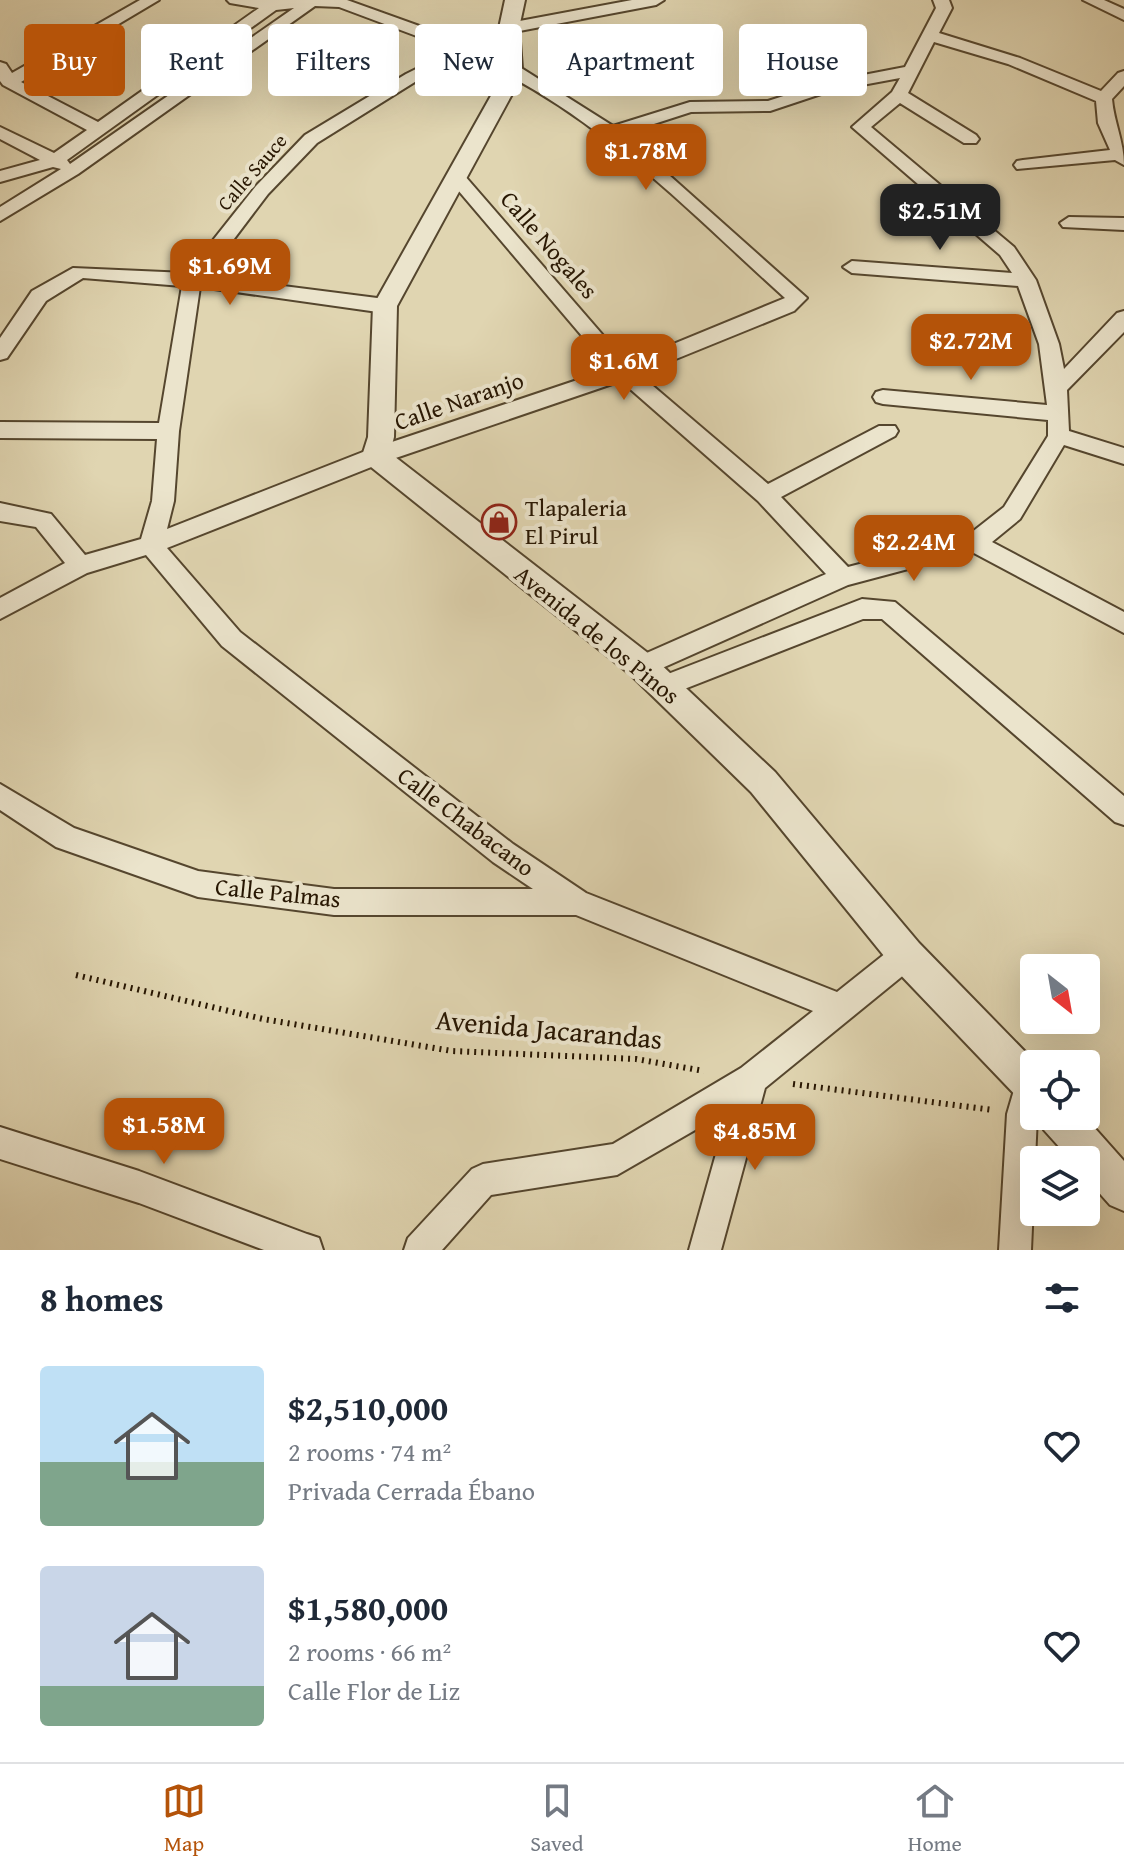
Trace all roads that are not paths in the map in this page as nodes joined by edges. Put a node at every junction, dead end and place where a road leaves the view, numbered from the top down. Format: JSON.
{"nodes":[{"id":1,"x":151,"y":0,"type":"edge"},
{"id":2,"x":235,"y":0,"type":"edge"},
{"id":3,"x":315,"y":0,"type":"edge"},
{"id":4,"x":515,"y":0,"type":"edge"},
{"id":5,"x":656,"y":0,"type":"edge"},
{"id":6,"x":941,"y":0,"type":"edge"},
{"id":7,"x":1091,"y":0,"type":"edge"},
{"id":8,"x":272,"y":6,"type":"junction"},
{"id":9,"x":1124,"y":15,"type":"edge"},
{"id":10,"x":510,"y":24,"type":"edge"},
{"id":11,"x":522,"y":26,"type":"edge"},
{"id":12,"x":415,"y":29,"type":"edge"},
{"id":13,"x":931,"y":36,"type":"junction"},
{"id":14,"x":911,"y":71,"type":"junction"},
{"id":15,"x":5,"y":75,"type":"edge"},
{"id":16,"x":522,"y":75,"type":"edge"},
{"id":17,"x":415,"y":76,"type":"edge"},
{"id":18,"x":1124,"y":76,"type":"edge"},
{"id":19,"x":899,"y":95,"type":"junction"},
{"id":20,"x":501,"y":96,"type":"edge"},
{"id":21,"x":1104,"y":98,"type":"junction"},
{"id":22,"x":97,"y":128,"type":"junction"},
{"id":23,"x":0,"y":132,"type":"edge"},
{"id":24,"x":611,"y":132,"type":"junction"},
{"id":25,"x":970,"y":139,"type":"dead end"},
{"id":26,"x":1121,"y":157,"type":"edge"},
{"id":27,"x":54,"y":161,"type":"junction"},
{"id":28,"x":1023,"y":165,"type":"dead end"},
{"id":29,"x":72,"y":170,"type":"junction"},
{"id":30,"x":0,"y":177,"type":"edge"},
{"id":31,"x":458,"y":179,"type":"junction"},
{"id":32,"x":0,"y":215,"type":"edge"},
{"id":33,"x":1069,"y":223,"type":"dead end"},
{"id":34,"x":1124,"y":224,"type":"edge"},
{"id":35,"x":852,"y":267,"type":"dead end"},
{"id":36,"x":192,"y":280,"type":"junction"},
{"id":37,"x":1026,"y":280,"type":"junction"},
{"id":38,"x":385,"y":306,"type":"junction"},
{"id":39,"x":1124,"y":318,"type":"edge"},
{"id":40,"x":0,"y":353,"type":"edge"},
{"id":41,"x":624,"y":372,"type":"junction"},
{"id":42,"x":1057,"y":388,"type":"junction"},
{"id":43,"x":883,"y":397,"type":"dead end"},
{"id":44,"x":1055,"y":413,"type":"junction"},
{"id":45,"x":0,"y":430,"type":"edge"},
{"id":46,"x":168,"y":431,"type":"junction"},
{"id":47,"x":887,"y":431,"type":"dead end"},
{"id":48,"x":1059,"y":436,"type":"junction"},
{"id":49,"x":376,"y":456,"type":"junction"},
{"id":50,"x":1124,"y":456,"type":"edge"},
{"id":51,"x":766,"y":495,"type":"junction"},
{"id":52,"x":0,"y":512,"type":"edge"},
{"id":53,"x":974,"y":543,"type":"junction"},
{"id":54,"x":151,"y":545,"type":"junction"},
{"id":55,"x":80,"y":566,"type":"junction"},
{"id":56,"x":843,"y":577,"type":"junction"},
{"id":57,"x":0,"y":609,"type":"edge"},
{"id":58,"x":1124,"y":623,"type":"edge"},
{"id":59,"x":653,"y":676,"type":"junction"},
{"id":60,"x":0,"y":796,"type":"edge"},
{"id":61,"x":1124,"y":813,"type":"edge"},
{"id":62,"x":576,"y":902,"type":"junction"},
{"id":63,"x":906,"y":955,"type":"junction"},
{"id":64,"x":841,"y":1008,"type":"junction"},
{"id":65,"x":752,"y":1079,"type":"junction"},
{"id":66,"x":1020,"y":1082,"type":"edge"},
{"id":67,"x":1032,"y":1130,"type":"edge"},
{"id":68,"x":1065,"y":1130,"type":"edge"},
{"id":69,"x":0,"y":1143,"type":"edge"},
{"id":70,"x":1124,"y":1191,"type":"edge"},
{"id":71,"x":307,"y":1250,"type":"edge"},
{"id":72,"x":420,"y":1250,"type":"edge"},
{"id":73,"x":705,"y":1250,"type":"edge"},
{"id":74,"x":1015,"y":1250,"type":"edge"}],
"edges":[{"from":1,"to":15,"type":"street"},
{"from":2,"to":8,"type":"street"},
{"from":3,"to":8,"type":"street","name":"Calle Naranjo"},
{"from":3,"to":12,"type":"street","name":"Calle Naranjo"},
{"from":3,"to":29,"type":"street"},
{"from":4,"to":10,"type":"street"},
{"from":5,"to":11,"type":"street"},
{"from":6,"to":13,"type":"street"},
{"from":7,"to":9,"type":"street"},
{"from":8,"to":22,"type":"street"},
{"from":13,"to":14,"type":"street"},
{"from":13,"to":21,"type":"street"},
{"from":14,"to":19,"type":"street"},
{"from":14,"to":24,"type":"street"},
{"from":15,"to":22,"type":"street"},
{"from":16,"to":24,"type":"street","name":"Calle Naranjo"},
{"from":17,"to":36,"type":"street","name":"Calle Sauce"},
{"from":18,"to":21,"type":"street"},
{"from":19,"to":25,"type":"street"},
{"from":19,"to":37,"type":"street"},
{"from":20,"to":31,"type":"street"},
{"from":21,"to":26,"type":"street"},
{"from":22,"to":27,"type":"street"},
{"from":23,"to":27,"type":"street"},
{"from":24,"to":41,"type":"street","name":"Calle Naranjo"},
{"from":26,"to":28,"type":"street"},
{"from":27,"to":29,"type":"street"},
{"from":27,"to":30,"type":"street"},
{"from":29,"to":32,"type":"street"},
{"from":31,"to":38,"type":"street"},
{"from":31,"to":41,"type":"street","name":"Calle Nogales"},
{"from":33,"to":34,"type":"street"},
{"from":35,"to":37,"type":"street"},
{"from":36,"to":38,"type":"street"},
{"from":36,"to":40,"type":"street"},
{"from":36,"to":46,"type":"street","name":"Calle Sauce"},
{"from":37,"to":42,"type":"street"},
{"from":38,"to":49,"type":"street"},
{"from":39,"to":42,"type":"street"},
{"from":41,"to":49,"type":"street","name":"Calle Naranjo"},
{"from":41,"to":51,"type":"street","name":"Calle Nogales"},
{"from":42,"to":44,"type":"street"},
{"from":43,"to":44,"type":"street"},
{"from":44,"to":48,"type":"street"},
{"from":45,"to":46,"type":"street"},
{"from":46,"to":54,"type":"street","name":"Calle Sauce"},
{"from":47,"to":51,"type":"street"},
{"from":48,"to":50,"type":"street"},
{"from":48,"to":53,"type":"street"},
{"from":49,"to":54,"type":"street","name":"Calle Naranjo"},
{"from":49,"to":59,"type":"street","name":"Avenida de los Pinos"},
{"from":51,"to":56,"type":"street","name":"Calle Nogales"},
{"from":52,"to":55,"type":"street"},
{"from":53,"to":56,"type":"street"},
{"from":53,"to":58,"type":"street"},
{"from":54,"to":55,"type":"street","name":"Calle Naranjo"},
{"from":54,"to":62,"type":"street","name":"Calle Chabacano"},
{"from":55,"to":57,"type":"street","name":"Calle Naranjo"},
{"from":56,"to":59,"type":"street"},
{"from":59,"to":61,"type":"street"},
{"from":59,"to":63,"type":"street","name":"Avenida de los Pinos"},
{"from":60,"to":62,"type":"street","name":"Calle Palmas"},
{"from":62,"to":64,"type":"street","name":"Calle Chabacano"},
{"from":63,"to":64,"type":"street"},
{"from":63,"to":66,"type":"street","name":"Avenida de los Pinos"},
{"from":64,"to":65,"type":"street"},
{"from":65,"to":72,"type":"street"},
{"from":65,"to":73,"type":"street"},
{"from":67,"to":74,"type":"street"},
{"from":68,"to":70,"type":"street","name":"Avenida de los Pinos"},
{"from":69,"to":71,"type":"street"}]}
